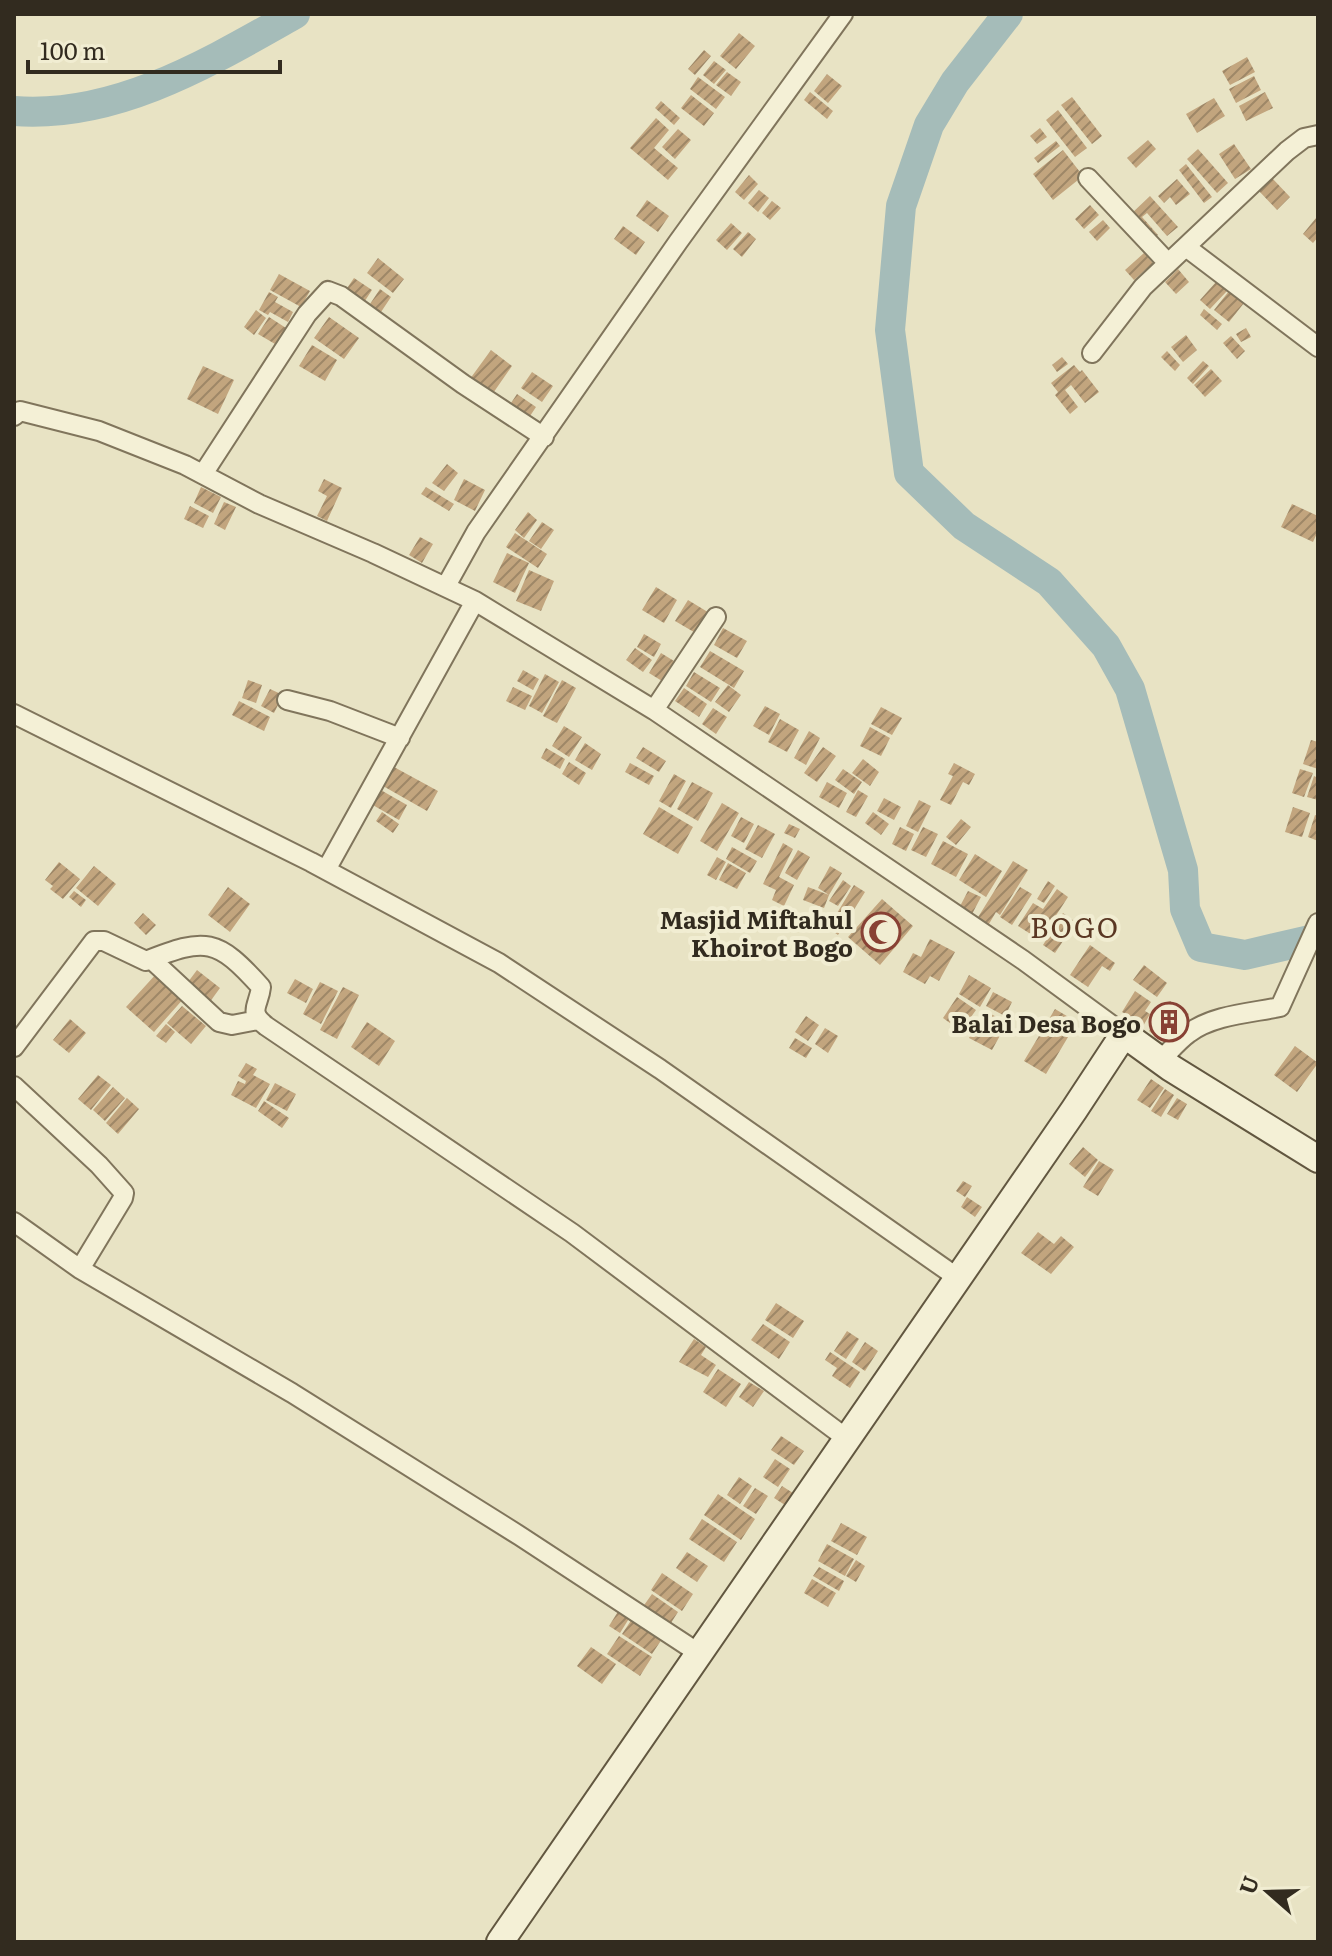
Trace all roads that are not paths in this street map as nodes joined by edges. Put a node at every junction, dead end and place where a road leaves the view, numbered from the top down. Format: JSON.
{"nodes":[{"id":1,"x":843,"y":14,"type":"edge"},
{"id":2,"x":1318,"y":135,"type":"edge"},
{"id":3,"x":1088,"y":178,"type":"dead end"},
{"id":4,"x":1186,"y":247,"type":"junction"},
{"id":5,"x":1168,"y":263,"type":"junction"},
{"id":6,"x":1318,"y":347,"type":"edge"},
{"id":7,"x":1092,"y":353,"type":"dead end"},
{"id":8,"x":14,"y":416,"type":"edge"},
{"id":9,"x":544,"y":437,"type":"junction"},
{"id":10,"x":203,"y":474,"type":"junction"},
{"id":11,"x":446,"y":586,"type":"junction"},
{"id":12,"x":475,"y":601,"type":"junction"},
{"id":13,"x":716,"y":617,"type":"dead end"},
{"id":14,"x":287,"y":700,"type":"dead end"},
{"id":15,"x":654,"y":710,"type":"junction"},
{"id":16,"x":14,"y":714,"type":"edge"},
{"id":17,"x":400,"y":738,"type":"junction"},
{"id":18,"x":326,"y":870,"type":"junction"},
{"id":19,"x":1318,"y":923,"type":"edge"},
{"id":20,"x":151,"y":959,"type":"junction"},
{"id":21,"x":258,"y":1020,"type":"junction"},
{"id":22,"x":1124,"y":1034,"type":"junction"},
{"id":23,"x":14,"y":1047,"type":"edge"},
{"id":24,"x":1161,"y":1060,"type":"junction"},
{"id":25,"x":14,"y":1086,"type":"edge"},
{"id":26,"x":1318,"y":1159,"type":"edge"},
{"id":27,"x":14,"y":1222,"type":"edge"},
{"id":28,"x":80,"y":1269,"type":"junction"},
{"id":29,"x":958,"y":1278,"type":"junction"},
{"id":30,"x":846,"y":1438,"type":"junction"},
{"id":31,"x":697,"y":1652,"type":"junction"},
{"id":32,"x":500,"y":1942,"type":"edge"}],
"edges":[{"from":1,"to":9,"type":"street"},
{"from":2,"to":4,"type":"street"},
{"from":3,"to":5,"type":"street"},
{"from":4,"to":5,"type":"street"},
{"from":4,"to":6,"type":"street"},
{"from":5,"to":7,"type":"street"},
{"from":8,"to":10,"type":"street"},
{"from":9,"to":10,"type":"street"},
{"from":9,"to":11,"type":"street"},
{"from":10,"to":11,"type":"street"},
{"from":11,"to":12,"type":"street"},
{"from":12,"to":15,"type":"street"},
{"from":12,"to":17,"type":"street"},
{"from":13,"to":15,"type":"street"},
{"from":14,"to":17,"type":"street"},
{"from":15,"to":22,"type":"street"},
{"from":16,"to":18,"type":"street"},
{"from":17,"to":18,"type":"street"},
{"from":18,"to":29,"type":"street"},
{"from":19,"to":24,"type":"street"},
{"from":20,"to":21,"type":"street"},
{"from":20,"to":21,"type":"street"},
{"from":20,"to":23,"type":"street"},
{"from":21,"to":30,"type":"street"},
{"from":22,"to":24,"type":"street"},
{"from":22,"to":29,"type":"street"},
{"from":24,"to":26,"type":"street"},
{"from":25,"to":28,"type":"street"},
{"from":27,"to":28,"type":"street"},
{"from":28,"to":31,"type":"street"},
{"from":29,"to":30,"type":"street"},
{"from":30,"to":31,"type":"street"},
{"from":31,"to":32,"type":"street"}]}
